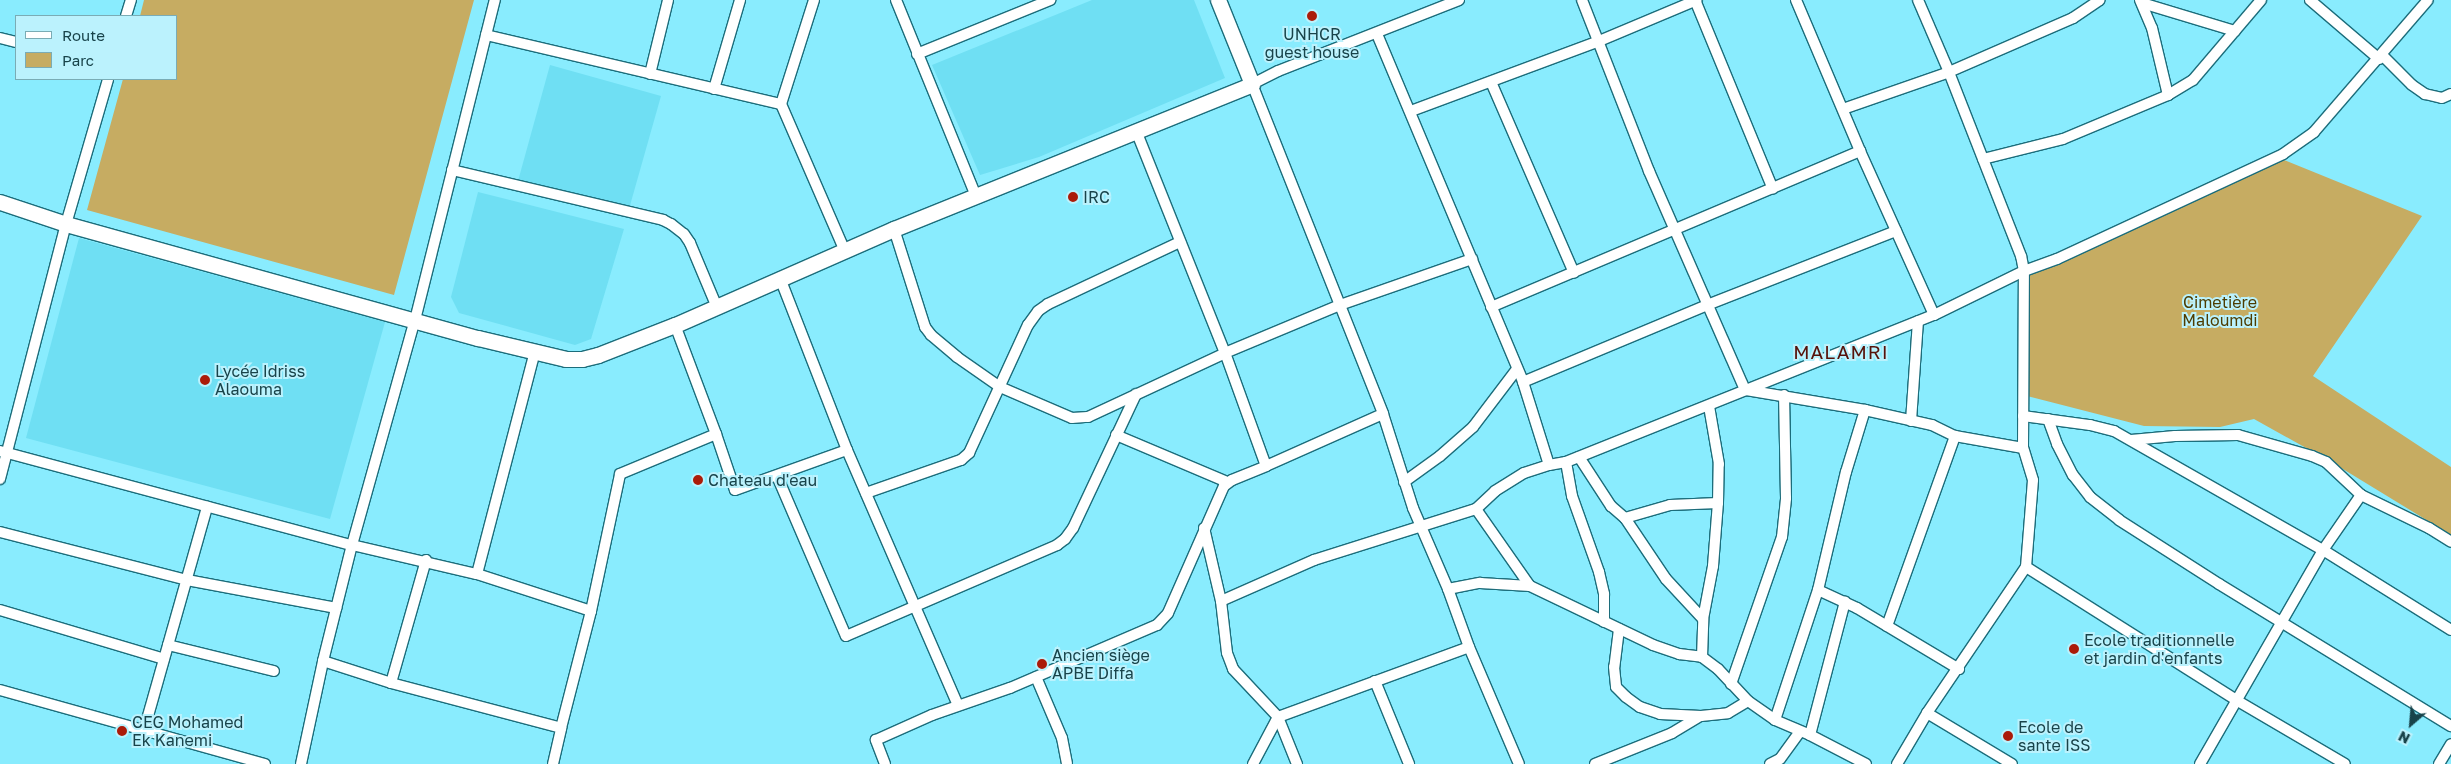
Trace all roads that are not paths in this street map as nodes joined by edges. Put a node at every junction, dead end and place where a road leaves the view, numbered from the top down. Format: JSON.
{"nodes":[{"id":1,"x":131,"y":0,"type":"edge"},
{"id":2,"x":495,"y":0,"type":"edge"},
{"id":3,"x":668,"y":0,"type":"edge"},
{"id":4,"x":740,"y":0,"type":"edge"},
{"id":5,"x":814,"y":0,"type":"edge"},
{"id":6,"x":896,"y":0,"type":"edge"},
{"id":7,"x":1050,"y":0,"type":"edge"},
{"id":8,"x":1218,"y":0,"type":"edge"},
{"id":9,"x":1459,"y":0,"type":"edge"},
{"id":10,"x":1582,"y":0,"type":"edge"},
{"id":11,"x":1696,"y":0,"type":"edge"},
{"id":12,"x":1796,"y":0,"type":"edge"},
{"id":13,"x":1918,"y":0,"type":"edge"},
{"id":14,"x":2100,"y":0,"type":"edge"},
{"id":15,"x":2262,"y":0,"type":"edge"},
{"id":16,"x":2310,"y":0,"type":"edge"},
{"id":17,"x":2428,"y":0,"type":"edge"},
{"id":18,"x":2141,"y":1,"type":"edge"},
{"id":19,"x":126,"y":15,"type":"edge"},
{"id":20,"x":2235,"y":30,"type":"junction"},
{"id":21,"x":1377,"y":34,"type":"junction"},
{"id":22,"x":486,"y":35,"type":"junction"},
{"id":23,"x":0,"y":38,"type":"edge"},
{"id":24,"x":15,"y":42,"type":"edge"},
{"id":25,"x":1598,"y":42,"type":"junction"},
{"id":26,"x":917,"y":54,"type":"junction"},
{"id":27,"x":2380,"y":57,"type":"junction"},
{"id":28,"x":1949,"y":72,"type":"junction"},
{"id":29,"x":650,"y":74,"type":"junction"},
{"id":30,"x":108,"y":80,"type":"edge"},
{"id":31,"x":1491,"y":82,"type":"junction"},
{"id":32,"x":1252,"y":84,"type":"junction"},
{"id":33,"x":714,"y":89,"type":"junction"},
{"id":34,"x":2451,"y":94,"type":"edge"},
{"id":35,"x":2168,"y":95,"type":"junction"},
{"id":36,"x":782,"y":104,"type":"junction"},
{"id":37,"x":1843,"y":109,"type":"junction"},
{"id":38,"x":1411,"y":111,"type":"junction"},
{"id":39,"x":1136,"y":130,"type":"junction"},
{"id":40,"x":1860,"y":151,"type":"junction"},
{"id":41,"x":1983,"y":160,"type":"junction"},
{"id":42,"x":452,"y":170,"type":"junction"},
{"id":43,"x":1773,"y":189,"type":"junction"},
{"id":44,"x":976,"y":196,"type":"junction"},
{"id":45,"x":0,"y":202,"type":"edge"},
{"id":46,"x":66,"y":224,"type":"junction"},
{"id":47,"x":894,"y":229,"type":"junction"},
{"id":48,"x":1896,"y":230,"type":"junction"},
{"id":49,"x":1675,"y":231,"type":"junction"},
{"id":50,"x":1180,"y":242,"type":"junction"},
{"id":51,"x":845,"y":251,"type":"junction"},
{"id":52,"x":1472,"y":259,"type":"junction"},
{"id":53,"x":2024,"y":271,"type":"junction"},
{"id":54,"x":1574,"y":272,"type":"junction"},
{"id":55,"x":780,"y":278,"type":"junction"},
{"id":56,"x":1707,"y":304,"type":"junction"},
{"id":57,"x":716,"y":305,"type":"junction"},
{"id":58,"x":1340,"y":306,"type":"junction"},
{"id":59,"x":1491,"y":307,"type":"junction"},
{"id":60,"x":1934,"y":315,"type":"junction"},
{"id":61,"x":415,"y":320,"type":"junction"},
{"id":62,"x":1918,"y":321,"type":"junction"},
{"id":63,"x":674,"y":325,"type":"junction"},
{"id":64,"x":535,"y":352,"type":"junction"},
{"id":65,"x":1225,"y":353,"type":"junction"},
{"id":66,"x":1517,"y":369,"type":"junction"},
{"id":67,"x":1523,"y":382,"type":"junction"},
{"id":68,"x":1000,"y":387,"type":"junction"},
{"id":69,"x":1745,"y":390,"type":"junction"},
{"id":70,"x":1136,"y":394,"type":"junction"},
{"id":71,"x":1784,"y":396,"type":"junction"},
{"id":72,"x":1709,"y":406,"type":"junction"},
{"id":73,"x":1865,"y":410,"type":"junction"},
{"id":74,"x":1384,"y":414,"type":"junction"},
{"id":75,"x":2023,"y":416,"type":"junction"},
{"id":76,"x":2048,"y":419,"type":"junction"},
{"id":77,"x":1911,"y":421,"type":"junction"},
{"id":78,"x":716,"y":434,"type":"junction"},
{"id":79,"x":1116,"y":435,"type":"junction"},
{"id":80,"x":1955,"y":436,"type":"junction"},
{"id":81,"x":2130,"y":440,"type":"junction"},
{"id":82,"x":2023,"y":448,"type":"junction"},
{"id":83,"x":847,"y":450,"type":"junction"},
{"id":84,"x":4,"y":452,"type":"edge"},
{"id":85,"x":1579,"y":457,"type":"junction"},
{"id":86,"x":1566,"y":462,"type":"junction"},
{"id":87,"x":1549,"y":465,"type":"junction"},
{"id":88,"x":1266,"y":466,"type":"junction"},
{"id":89,"x":777,"y":476,"type":"junction"},
{"id":90,"x":0,"y":479,"type":"edge"},
{"id":91,"x":1227,"y":482,"type":"junction"},
{"id":92,"x":1404,"y":482,"type":"junction"},
{"id":93,"x":866,"y":493,"type":"junction"},
{"id":94,"x":2361,"y":495,"type":"junction"},
{"id":95,"x":1718,"y":503,"type":"junction"},
{"id":96,"x":208,"y":506,"type":"junction"},
{"id":97,"x":1476,"y":509,"type":"junction"},
{"id":98,"x":1625,"y":518,"type":"junction"},
{"id":99,"x":1204,"y":528,"type":"junction"},
{"id":100,"x":1422,"y":528,"type":"junction"},
{"id":101,"x":0,"y":532,"type":"edge"},
{"id":102,"x":2451,"y":542,"type":"edge"},
{"id":103,"x":352,"y":545,"type":"junction"},
{"id":104,"x":2323,"y":550,"type":"junction"},
{"id":105,"x":426,"y":560,"type":"junction"},
{"id":106,"x":2026,"y":567,"type":"junction"},
{"id":107,"x":477,"y":574,"type":"junction"},
{"id":108,"x":186,"y":580,"type":"junction"},
{"id":109,"x":1530,"y":586,"type":"junction"},
{"id":110,"x":1448,"y":589,"type":"junction"},
{"id":111,"x":1818,"y":590,"type":"junction"},
{"id":112,"x":1221,"y":601,"type":"junction"},
{"id":113,"x":1844,"y":602,"type":"junction"},
{"id":114,"x":336,"y":608,"type":"junction"},
{"id":115,"x":916,"y":608,"type":"junction"},
{"id":116,"x":0,"y":610,"type":"edge"},
{"id":117,"x":591,"y":611,"type":"junction"},
{"id":118,"x":1703,"y":619,"type":"junction"},
{"id":119,"x":1604,"y":622,"type":"junction"},
{"id":120,"x":2282,"y":623,"type":"junction"},
{"id":121,"x":1887,"y":626,"type":"junction"},
{"id":122,"x":1619,"y":629,"type":"junction"},
{"id":123,"x":2451,"y":630,"type":"edge"},
{"id":124,"x":168,"y":645,"type":"junction"},
{"id":125,"x":1469,"y":647,"type":"junction"},
{"id":126,"x":1702,"y":657,"type":"junction"},
{"id":127,"x":164,"y":659,"type":"junction"},
{"id":128,"x":323,"y":661,"type":"junction"},
{"id":129,"x":1959,"y":669,"type":"junction"},
{"id":130,"x":274,"y":671,"type":"dead end"},
{"id":131,"x":1036,"y":677,"type":"junction"},
{"id":132,"x":1375,"y":681,"type":"junction"},
{"id":133,"x":391,"y":683,"type":"junction"},
{"id":134,"x":1731,"y":684,"type":"junction"},
{"id":135,"x":0,"y":690,"type":"edge"},
{"id":136,"x":2236,"y":700,"type":"junction"},
{"id":137,"x":1748,"y":702,"type":"junction"},
{"id":138,"x":958,"y":705,"type":"junction"},
{"id":139,"x":1927,"y":713,"type":"junction"},
{"id":140,"x":1700,"y":716,"type":"junction"},
{"id":141,"x":1278,"y":717,"type":"junction"},
{"id":142,"x":1775,"y":720,"type":"junction"},
{"id":143,"x":2451,"y":726,"type":"edge"},
{"id":144,"x":561,"y":728,"type":"junction"},
{"id":145,"x":144,"y":730,"type":"junction"},
{"id":146,"x":1805,"y":733,"type":"junction"},
{"id":147,"x":2451,"y":744,"type":"edge"},
{"id":148,"x":265,"y":764,"type":"edge"},
{"id":149,"x":301,"y":764,"type":"edge"},
{"id":150,"x":553,"y":764,"type":"edge"},
{"id":151,"x":885,"y":764,"type":"edge"},
{"id":152,"x":1068,"y":764,"type":"edge"},
{"id":153,"x":1253,"y":764,"type":"edge"},
{"id":154,"x":1298,"y":764,"type":"edge"},
{"id":155,"x":1409,"y":764,"type":"edge"},
{"id":156,"x":1519,"y":764,"type":"edge"},
{"id":157,"x":1595,"y":764,"type":"edge"},
{"id":158,"x":1770,"y":764,"type":"edge"},
{"id":159,"x":1866,"y":764,"type":"edge"},
{"id":160,"x":1897,"y":764,"type":"edge"},
{"id":161,"x":2012,"y":764,"type":"edge"},
{"id":162,"x":2200,"y":764,"type":"edge"},
{"id":163,"x":2343,"y":764,"type":"edge"},
{"id":164,"x":2439,"y":764,"type":"edge"}],
"edges":[{"from":1,"to":19,"type":"street"},
{"from":2,"to":22,"type":"street"},
{"from":3,"to":29,"type":"street"},
{"from":4,"to":33,"type":"street"},
{"from":5,"to":36,"type":"street"},
{"from":6,"to":26,"type":"street"},
{"from":7,"to":26,"type":"street"},
{"from":8,"to":32,"type":"street"},
{"from":9,"to":21,"type":"street"},
{"from":10,"to":25,"type":"street"},
{"from":11,"to":25,"type":"street"},
{"from":11,"to":43,"type":"street"},
{"from":12,"to":37,"type":"street"},
{"from":13,"to":28,"type":"street"},
{"from":14,"to":28,"type":"street"},
{"from":15,"to":20,"type":"street"},
{"from":16,"to":27,"type":"street"},
{"from":17,"to":27,"type":"street"},
{"from":18,"to":20,"type":"street"},
{"from":18,"to":35,"type":"street"},
{"from":20,"to":35,"type":"street"},
{"from":21,"to":32,"type":"street"},
{"from":21,"to":38,"type":"street"},
{"from":22,"to":29,"type":"street"},
{"from":22,"to":42,"type":"street"},
{"from":23,"to":24,"type":"street"},
{"from":25,"to":31,"type":"street"},
{"from":25,"to":49,"type":"street"},
{"from":26,"to":44,"type":"street"},
{"from":27,"to":34,"type":"street"},
{"from":27,"to":53,"type":"street"},
{"from":28,"to":37,"type":"street"},
{"from":28,"to":41,"type":"street"},
{"from":29,"to":33,"type":"street"},
{"from":30,"to":46,"type":"street"},
{"from":31,"to":38,"type":"street"},
{"from":31,"to":54,"type":"street"},
{"from":32,"to":39,"type":"street"},
{"from":32,"to":58,"type":"street"},
{"from":33,"to":36,"type":"street"},
{"from":35,"to":41,"type":"street"},
{"from":36,"to":51,"type":"street"},
{"from":37,"to":40,"type":"street"},
{"from":38,"to":52,"type":"street"},
{"from":39,"to":44,"type":"street"},
{"from":39,"to":50,"type":"street"},
{"from":40,"to":43,"type":"street"},
{"from":40,"to":48,"type":"street"},
{"from":41,"to":53,"type":"street"},
{"from":42,"to":57,"type":"street"},
{"from":42,"to":61,"type":"street"},
{"from":43,"to":49,"type":"street"},
{"from":44,"to":47,"type":"street"},
{"from":45,"to":46,"type":"street"},
{"from":46,"to":61,"type":"street"},
{"from":46,"to":84,"type":"street"},
{"from":47,"to":51,"type":"street"},
{"from":47,"to":68,"type":"street"},
{"from":48,"to":56,"type":"street"},
{"from":48,"to":60,"type":"street"},
{"from":49,"to":54,"type":"street"},
{"from":49,"to":56,"type":"street"},
{"from":50,"to":65,"type":"street"},
{"from":50,"to":68,"type":"street"},
{"from":51,"to":55,"type":"street"},
{"from":52,"to":58,"type":"street"},
{"from":52,"to":59,"type":"street"},
{"from":53,"to":60,"type":"street"},
{"from":53,"to":75,"type":"street"},
{"from":54,"to":59,"type":"street"},
{"from":55,"to":57,"type":"street"},
{"from":55,"to":83,"type":"street"},
{"from":56,"to":67,"type":"street"},
{"from":56,"to":69,"type":"street"},
{"from":57,"to":63,"type":"street"},
{"from":58,"to":65,"type":"street"},
{"from":58,"to":74,"type":"street"},
{"from":59,"to":66,"type":"street"},
{"from":60,"to":62,"type":"street"},
{"from":61,"to":64,"type":"street"},
{"from":61,"to":103,"type":"street"},
{"from":62,"to":69,"type":"street"},
{"from":62,"to":77,"type":"street"},
{"from":63,"to":64,"type":"street"},
{"from":63,"to":78,"type":"street"},
{"from":64,"to":107,"type":"street"},
{"from":65,"to":70,"type":"street"},
{"from":65,"to":88,"type":"street"},
{"from":66,"to":67,"type":"street"},
{"from":66,"to":92,"type":"street"},
{"from":67,"to":87,"type":"street"},
{"from":68,"to":70,"type":"street"},
{"from":68,"to":93,"type":"street"},
{"from":69,"to":71,"type":"street"},
{"from":69,"to":72,"type":"street"},
{"from":70,"to":79,"type":"street"},
{"from":71,"to":73,"type":"street"},
{"from":71,"to":134,"type":"street"},
{"from":72,"to":85,"type":"street"},
{"from":72,"to":95,"type":"street"},
{"from":73,"to":77,"type":"street"},
{"from":73,"to":111,"type":"street"},
{"from":74,"to":88,"type":"street"},
{"from":74,"to":92,"type":"street"},
{"from":75,"to":76,"type":"street"},
{"from":75,"to":82,"type":"street"},
{"from":76,"to":81,"type":"street"},
{"from":76,"to":120,"type":"street"},
{"from":77,"to":80,"type":"street"},
{"from":78,"to":89,"type":"street"},
{"from":78,"to":117,"type":"street"},
{"from":79,"to":91,"type":"street"},
{"from":79,"to":115,"type":"street"},
{"from":80,"to":82,"type":"street"},
{"from":80,"to":121,"type":"street"},
{"from":81,"to":94,"type":"street"},
{"from":81,"to":104,"type":"street"},
{"from":82,"to":106,"type":"street"},
{"from":83,"to":89,"type":"street"},
{"from":83,"to":93,"type":"street"},
{"from":84,"to":90,"type":"street"},
{"from":84,"to":96,"type":"street"},
{"from":85,"to":86,"type":"street"},
{"from":85,"to":98,"type":"street"},
{"from":86,"to":87,"type":"street"},
{"from":86,"to":119,"type":"street"},
{"from":87,"to":97,"type":"street"},
{"from":88,"to":91,"type":"street"},
{"from":89,"to":115,"type":"street"},
{"from":91,"to":99,"type":"street"},
{"from":92,"to":100,"type":"street"},
{"from":93,"to":115,"type":"street"},
{"from":94,"to":102,"type":"street"},
{"from":94,"to":104,"type":"street"},
{"from":95,"to":98,"type":"street"},
{"from":95,"to":118,"type":"street"},
{"from":96,"to":103,"type":"street"},
{"from":96,"to":108,"type":"street"},
{"from":97,"to":100,"type":"street"},
{"from":97,"to":109,"type":"street"},
{"from":98,"to":118,"type":"street"},
{"from":99,"to":112,"type":"street"},
{"from":99,"to":131,"type":"street"},
{"from":100,"to":110,"type":"street"},
{"from":100,"to":112,"type":"street"},
{"from":101,"to":108,"type":"street"},
{"from":103,"to":105,"type":"street"},
{"from":103,"to":114,"type":"street"},
{"from":104,"to":120,"type":"street"},
{"from":104,"to":123,"type":"street"},
{"from":105,"to":107,"type":"street"},
{"from":105,"to":133,"type":"street"},
{"from":106,"to":129,"type":"street"},
{"from":106,"to":136,"type":"street"},
{"from":107,"to":117,"type":"street"},
{"from":108,"to":114,"type":"street"},
{"from":108,"to":124,"type":"street"},
{"from":109,"to":110,"type":"street"},
{"from":109,"to":119,"type":"street"},
{"from":110,"to":125,"type":"street"},
{"from":111,"to":113,"type":"street"},
{"from":111,"to":142,"type":"street"},
{"from":112,"to":141,"type":"street"},
{"from":113,"to":121,"type":"street"},
{"from":113,"to":146,"type":"street"},
{"from":114,"to":128,"type":"street"},
{"from":115,"to":138,"type":"street"},
{"from":116,"to":127,"type":"street"},
{"from":117,"to":144,"type":"street"},
{"from":118,"to":126,"type":"street"},
{"from":119,"to":122,"type":"street"},
{"from":120,"to":136,"type":"street"},
{"from":120,"to":143,"type":"street"},
{"from":121,"to":129,"type":"street"},
{"from":122,"to":126,"type":"street"},
{"from":122,"to":140,"type":"street"},
{"from":124,"to":127,"type":"street"},
{"from":124,"to":130,"type":"street"},
{"from":125,"to":132,"type":"street"},
{"from":125,"to":156,"type":"street"},
{"from":126,"to":134,"type":"street"},
{"from":127,"to":145,"type":"street"},
{"from":128,"to":133,"type":"street"},
{"from":128,"to":149,"type":"street"},
{"from":129,"to":139,"type":"street"},
{"from":131,"to":138,"type":"street"},
{"from":131,"to":152,"type":"street"},
{"from":132,"to":141,"type":"street"},
{"from":132,"to":155,"type":"street"},
{"from":133,"to":144,"type":"street"},
{"from":134,"to":137,"type":"street"},
{"from":135,"to":145,"type":"street"},
{"from":136,"to":162,"type":"street"},
{"from":136,"to":163,"type":"street"},
{"from":137,"to":140,"type":"street"},
{"from":137,"to":142,"type":"street"},
{"from":138,"to":151,"type":"street"},
{"from":139,"to":160,"type":"street"},
{"from":139,"to":161,"type":"street"},
{"from":140,"to":157,"type":"street"},
{"from":141,"to":153,"type":"street"},
{"from":141,"to":154,"type":"street"},
{"from":142,"to":146,"type":"street"},
{"from":144,"to":150,"type":"street"},
{"from":145,"to":148,"type":"street"},
{"from":146,"to":158,"type":"street"},
{"from":146,"to":159,"type":"street"},
{"from":147,"to":164,"type":"street"}]}
